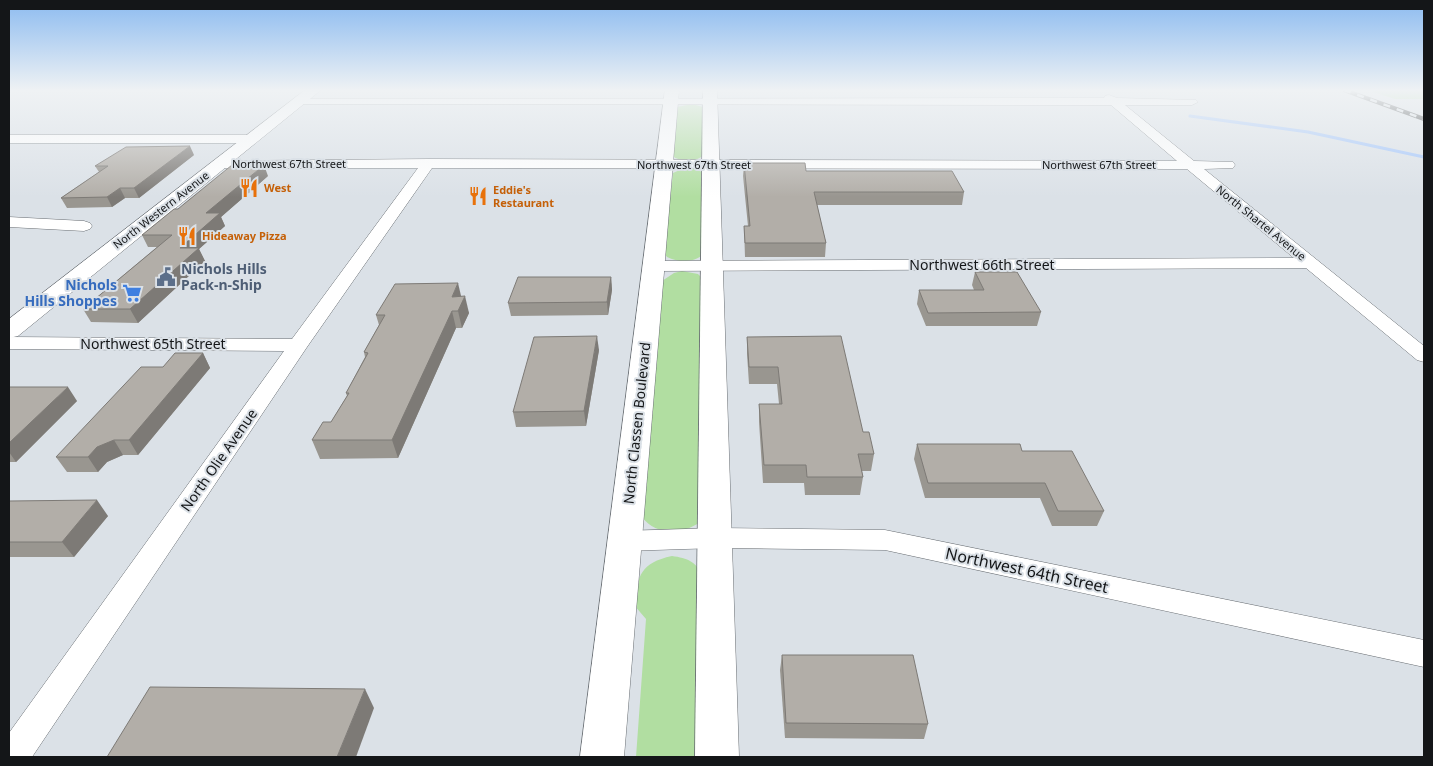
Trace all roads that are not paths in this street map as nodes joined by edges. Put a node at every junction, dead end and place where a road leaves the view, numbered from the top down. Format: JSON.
{"nodes":[{"id":1,"x":269,"y":126,"type":"edge"},
{"id":2,"x":668,"y":126,"type":"edge"},
{"id":3,"x":710,"y":126,"type":"edge"},
{"id":4,"x":1143,"y":126,"type":"edge"},
{"id":5,"x":9,"y":139,"type":"edge"},
{"id":6,"x":251,"y":140,"type":"junction"},
{"id":7,"x":429,"y":163,"type":"junction"},
{"id":8,"x":220,"y":164,"type":"junction"},
{"id":9,"x":663,"y":165,"type":"junction"},
{"id":10,"x":710,"y":165,"type":"junction"},
{"id":11,"x":1190,"y":165,"type":"junction"},
{"id":12,"x":1228,"y":165,"type":"dead end"},
{"id":13,"x":9,"y":222,"type":"edge"},
{"id":14,"x":84,"y":226,"type":"dead end"},
{"id":15,"x":1311,"y":264,"type":"junction"},
{"id":16,"x":653,"y":266,"type":"junction"},
{"id":17,"x":710,"y":266,"type":"junction"},
{"id":18,"x":9,"y":331,"type":"edge"},
{"id":19,"x":9,"y":343,"type":"edge"},
{"id":20,"x":298,"y":345,"type":"junction"},
{"id":21,"x":1424,"y":356,"type":"edge"},
{"id":22,"x":716,"y":538,"type":"junction"},
{"id":23,"x":624,"y":541,"type":"junction"},
{"id":24,"x":1424,"y":654,"type":"edge"},
{"id":25,"x":12,"y":757,"type":"edge"},
{"id":26,"x":602,"y":757,"type":"edge"},
{"id":27,"x":717,"y":757,"type":"edge"}],
"edges":[{"from":1,"to":6,"type":"street","name":"North Western Avenue"},
{"from":2,"to":9,"type":"street","name":"North Classen Boulevard"},
{"from":3,"to":10,"type":"street"},
{"from":4,"to":11,"type":"street","name":"North Shartel Avenue"},
{"from":5,"to":6,"type":"street"},
{"from":6,"to":8,"type":"street","name":"North Western Avenue"},
{"from":7,"to":8,"type":"street","name":"Northwest 67th Street"},
{"from":7,"to":9,"type":"street","name":"Northwest 67th Street"},
{"from":7,"to":20,"type":"street","name":"North Olie Avenue"},
{"from":8,"to":18,"type":"street","name":"North Western Avenue"},
{"from":9,"to":10,"type":"street","name":"Northwest 67th Street"},
{"from":9,"to":16,"type":"street","name":"North Classen Boulevard"},
{"from":10,"to":11,"type":"street","name":"Northwest 67th Street"},
{"from":10,"to":17,"type":"street"},
{"from":11,"to":12,"type":"street","name":"Northwest 67th Street"},
{"from":11,"to":15,"type":"street","name":"North Shartel Avenue"},
{"from":13,"to":14,"type":"street"},
{"from":15,"to":17,"type":"street","name":"Northwest 66th Street"},
{"from":15,"to":21,"type":"street","name":"North Shartel Avenue"},
{"from":16,"to":17,"type":"street","name":"Northwest 66th Street"},
{"from":16,"to":23,"type":"street","name":"North Classen Boulevard"},
{"from":17,"to":22,"type":"street"},
{"from":19,"to":20,"type":"street","name":"Northwest 65th Street"},
{"from":20,"to":25,"type":"street","name":"North Olie Avenue"},
{"from":22,"to":23,"type":"street","name":"Northwest 64th Street"},
{"from":22,"to":24,"type":"street","name":"Northwest 64th Street"},
{"from":22,"to":27,"type":"street"},
{"from":23,"to":26,"type":"street","name":"North Classen Boulevard"}]}
